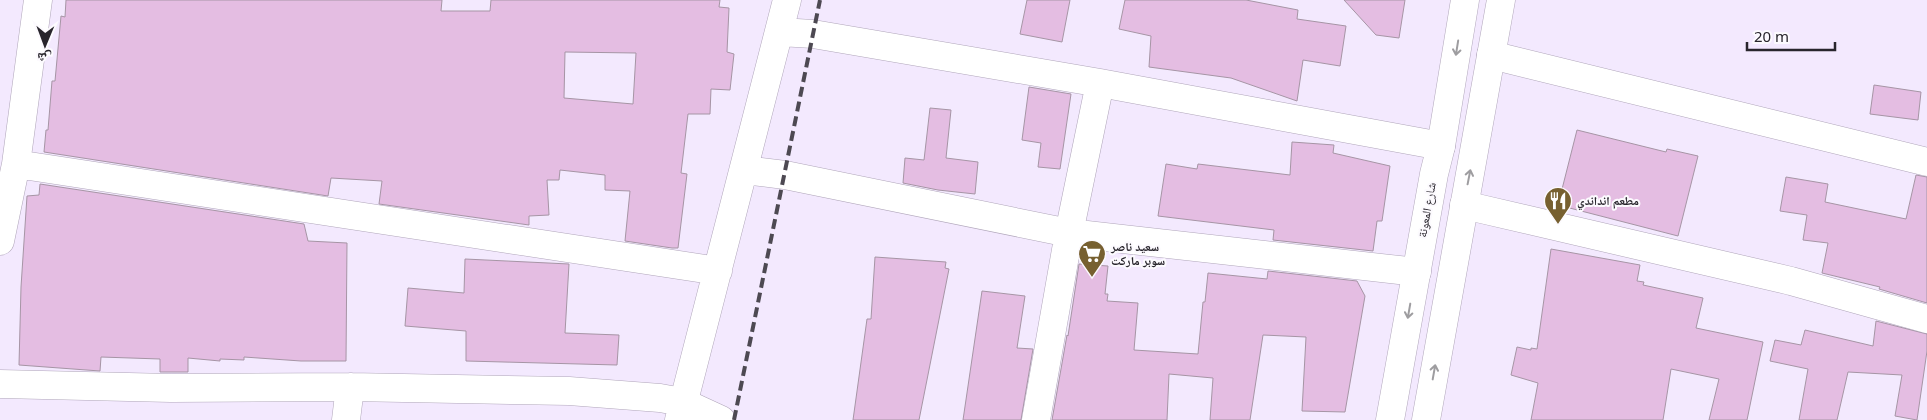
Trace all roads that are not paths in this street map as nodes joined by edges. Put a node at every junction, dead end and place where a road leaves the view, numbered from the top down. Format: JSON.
{"nodes":[{"id":1,"x":38,"y":0,"type":"edge"},
{"id":2,"x":787,"y":0,"type":"edge"},
{"id":3,"x":1465,"y":0,"type":"edge"},
{"id":4,"x":1500,"y":0,"type":"edge"},
{"id":5,"x":780,"y":32,"type":"junction"},
{"id":6,"x":1491,"y":55,"type":"junction"},
{"id":7,"x":1100,"y":83,"type":"junction"},
{"id":8,"x":1441,"y":146,"type":"junction"},
{"id":9,"x":1927,"y":162,"type":"edge"},
{"id":10,"x":16,"y":164,"type":"junction"},
{"id":11,"x":744,"y":170,"type":"junction"},
{"id":12,"x":1464,"y":205,"type":"junction"},
{"id":13,"x":1069,"y":233,"type":"junction"},
{"id":14,"x":0,"y":241,"type":"edge"},
{"id":15,"x":718,"y":270,"type":"junction"},
{"id":16,"x":1417,"y":272,"type":"junction"},
{"id":17,"x":1927,"y":319,"type":"edge"},
{"id":18,"x":0,"y":384,"type":"edge"},
{"id":19,"x":350,"y":387,"type":"junction"},
{"id":20,"x":681,"y":411,"type":"edge"},
{"id":21,"x":346,"y":420,"type":"edge"},
{"id":22,"x":721,"y":420,"type":"edge"},
{"id":23,"x":1036,"y":420,"type":"edge"},
{"id":24,"x":1390,"y":420,"type":"edge"},
{"id":25,"x":1426,"y":420,"type":"edge"}],
"edges":[{"from":1,"to":10,"type":"main road"},
{"from":2,"to":5,"type":"main road"},
{"from":3,"to":8,"type":"main road","name":"شارع المعونة","one_way":true},
{"from":4,"to":6,"type":"main road"},
{"from":5,"to":7,"type":"main road"},
{"from":5,"to":11,"type":"main road"},
{"from":6,"to":9,"type":"main road"},
{"from":12,"to":6,"type":"main road","one_way":true},
{"from":7,"to":8,"type":"main road"},
{"from":7,"to":13,"type":"main road"},
{"from":8,"to":16,"type":"main road","name":"شارع المعونة"},
{"from":10,"to":14,"type":"main road"},
{"from":10,"to":15,"type":"main road"},
{"from":11,"to":13,"type":"main road"},
{"from":11,"to":15,"type":"main road"},
{"from":12,"to":17,"type":"main road"},
{"from":25,"to":12,"type":"main road","one_way":true},
{"from":13,"to":16,"type":"main road"},
{"from":13,"to":23,"type":"main road"},
{"from":15,"to":20,"type":"main road"},
{"from":16,"to":24,"type":"main road","name":"شارع المعونة","one_way":true},
{"from":18,"to":19,"type":"main road"},
{"from":19,"to":20,"type":"main road"},
{"from":19,"to":21,"type":"main road"},
{"from":20,"to":22,"type":"main road"}]}
